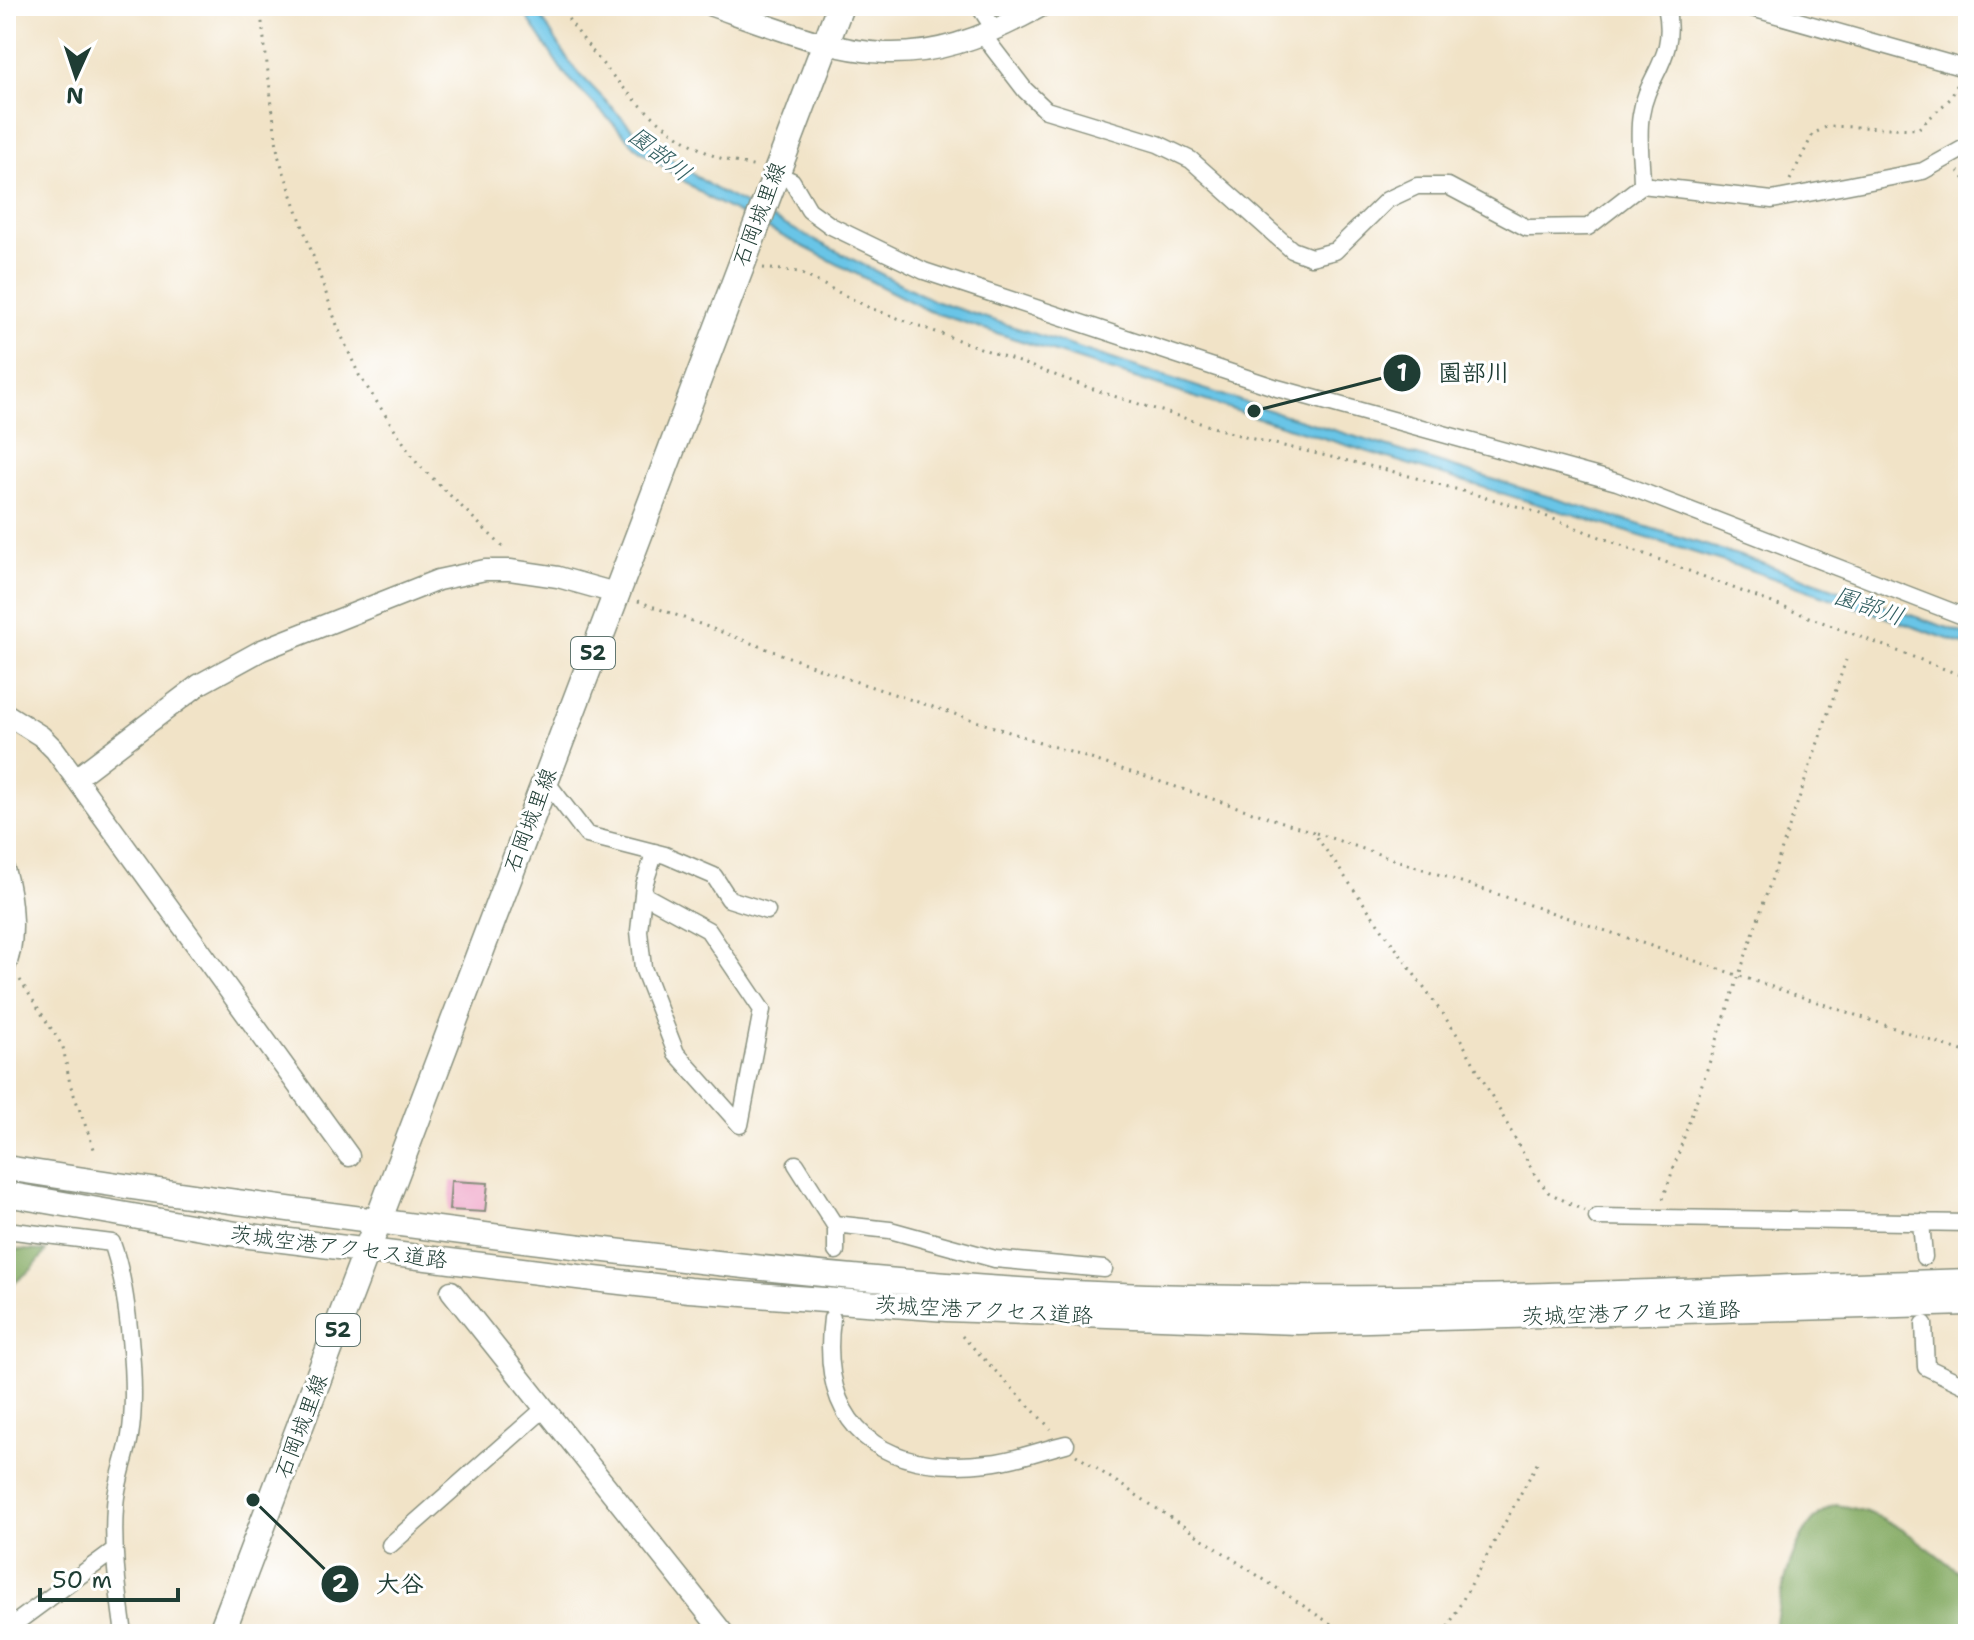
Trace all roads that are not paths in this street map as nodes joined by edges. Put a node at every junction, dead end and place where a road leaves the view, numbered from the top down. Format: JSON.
{"nodes":[{"id":1,"x":712,"y":6,"type":"edge"},
{"id":2,"x":840,"y":6,"type":"edge"},
{"id":3,"x":979,"y":6,"type":"edge"},
{"id":4,"x":1042,"y":6,"type":"edge"},
{"id":5,"x":1666,"y":6,"type":"edge"},
{"id":6,"x":1745,"y":6,"type":"edge"},
{"id":7,"x":988,"y":31,"type":"junction"},
{"id":8,"x":824,"y":45,"type":"junction"},
{"id":9,"x":1966,"y":69,"type":"edge"},
{"id":10,"x":1968,"y":146,"type":"edge"},
{"id":11,"x":771,"y":183,"type":"junction"},
{"id":12,"x":1642,"y":185,"type":"junction"},
{"id":13,"x":615,"y":593,"type":"junction"},
{"id":14,"x":1968,"y":618,"type":"edge"},
{"id":15,"x":6,"y":714,"type":"edge"},
{"id":16,"x":76,"y":778,"type":"junction"},
{"id":17,"x":545,"y":780,"type":"junction"},
{"id":18,"x":655,"y":852,"type":"junction"},
{"id":19,"x":6,"y":869,"type":"edge"},
{"id":20,"x":644,"y":895,"type":"junction"},
{"id":21,"x":767,"y":911,"type":"dead end"},
{"id":22,"x":8,"y":966,"type":"edge"},
{"id":23,"x":349,"y":1156,"type":"dead end"},
{"id":24,"x":796,"y":1164,"type":"dead end"},
{"id":25,"x":6,"y":1168,"type":"edge"},
{"id":26,"x":6,"y":1194,"type":"edge"},
{"id":27,"x":1597,"y":1217,"type":"road end"},
{"id":28,"x":379,"y":1222,"type":"junction"},
{"id":29,"x":1921,"y":1222,"type":"junction"},
{"id":30,"x":1968,"y":1223,"type":"edge"},
{"id":31,"x":834,"y":1224,"type":"junction"},
{"id":32,"x":6,"y":1230,"type":"edge"},
{"id":33,"x":369,"y":1250,"type":"junction"},
{"id":34,"x":836,"y":1251,"type":"dead end"},
{"id":35,"x":1924,"y":1257,"type":"dead end"},
{"id":36,"x":1104,"y":1269,"type":"dead end"},
{"id":37,"x":1968,"y":1281,"type":"edge"},
{"id":38,"x":451,"y":1291,"type":"dead end"},
{"id":39,"x":1968,"y":1303,"type":"edge"},
{"id":40,"x":832,"y":1318,"type":"dead end"},
{"id":41,"x":1924,"y":1324,"type":"dead end"},
{"id":42,"x":1968,"y":1387,"type":"edge"},
{"id":43,"x":545,"y":1408,"type":"junction"},
{"id":44,"x":1066,"y":1444,"type":"road end"},
{"id":45,"x":390,"y":1545,"type":"dead end"},
{"id":46,"x":113,"y":1551,"type":"junction"},
{"id":47,"x":6,"y":1630,"type":"edge"},
{"id":48,"x":124,"y":1634,"type":"edge"},
{"id":49,"x":221,"y":1634,"type":"edge"},
{"id":50,"x":724,"y":1634,"type":"edge"}],
"edges":[{"from":1,"to":8,"type":"street"},
{"from":2,"to":8,"type":"main road","name":"石岡城里線","number":"52"},
{"from":3,"to":7,"type":"street"},
{"from":4,"to":7,"type":"street"},
{"from":5,"to":12,"type":"street"},
{"from":6,"to":9,"type":"street"},
{"from":7,"to":8,"type":"street"},
{"from":7,"to":12,"type":"street"},
{"from":8,"to":11,"type":"main road","name":"石岡城里線","number":"52"},
{"from":10,"to":12,"type":"street"},
{"from":11,"to":13,"type":"main road","name":"石岡城里線","number":"52"},
{"from":11,"to":14,"type":"street"},
{"from":13,"to":16,"type":"street"},
{"from":13,"to":17,"type":"main road","name":"石岡城里線","number":"52"},
{"from":15,"to":16,"type":"street"},
{"from":16,"to":23,"type":"street"},
{"from":17,"to":18,"type":"street"},
{"from":17,"to":28,"type":"main road","name":"石岡城里線","number":"52"},
{"from":18,"to":20,"type":"street"},
{"from":18,"to":21,"type":"street"},
{"from":19,"to":22,"type":"street"},
{"from":20,"to":20,"type":"street"},
{"from":24,"to":31,"type":"street"},
{"from":25,"to":28,"type":"main road","name":"茨城空港アクセス道路"},
{"from":26,"to":33,"type":"main road","name":"茨城空港アクセス道路"},
{"from":27,"to":29,"type":"street"},
{"from":28,"to":33,"type":"main road","name":"石岡城里線","number":"52"},
{"from":28,"to":37,"type":"main road","name":"茨城空港アクセス道路"},
{"from":29,"to":30,"type":"street"},
{"from":29,"to":35,"type":"street"},
{"from":31,"to":34,"type":"street"},
{"from":31,"to":36,"type":"street"},
{"from":32,"to":46,"type":"street"},
{"from":33,"to":39,"type":"main road","name":"茨城空港アクセス道路"},
{"from":33,"to":49,"type":"main road","name":"石岡城里線","number":"52"},
{"from":38,"to":43,"type":"street"},
{"from":40,"to":44,"type":"street"},
{"from":41,"to":42,"type":"street"},
{"from":43,"to":45,"type":"street"},
{"from":43,"to":50,"type":"street"},
{"from":46,"to":47,"type":"street"},
{"from":46,"to":48,"type":"street"}]}
